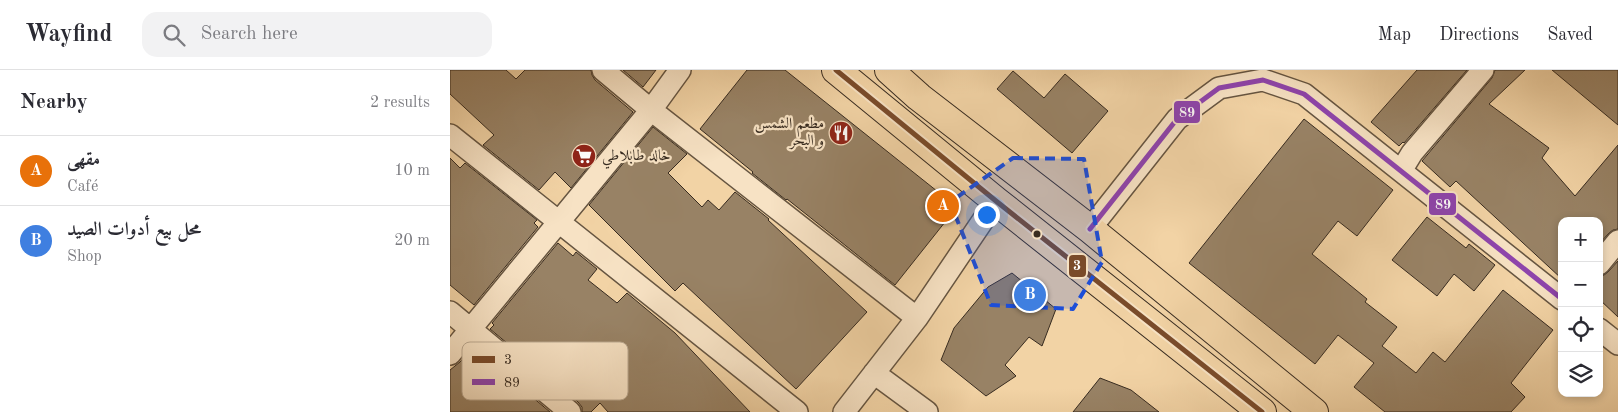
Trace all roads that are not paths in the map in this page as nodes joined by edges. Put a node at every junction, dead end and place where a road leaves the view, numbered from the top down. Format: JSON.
{"nodes":[{"id":1,"x":603,"y":70,"type":"edge"},
{"id":2,"x":680,"y":70,"type":"edge"},
{"id":3,"x":836,"y":70,"type":"edge"},
{"id":4,"x":889,"y":70,"type":"edge"},
{"id":5,"x":1482,"y":70,"type":"edge"},
{"id":6,"x":651,"y":110,"type":"junction"},
{"id":7,"x":450,"y":134,"type":"edge"},
{"id":8,"x":1401,"y":171,"type":"junction"},
{"id":9,"x":996,"y":201,"type":"junction"},
{"id":10,"x":558,"y":222,"type":"junction"},
{"id":11,"x":1090,"y":229,"type":"junction"},
{"id":12,"x":1618,"y":241,"type":"edge"},
{"id":13,"x":1601,"y":262,"type":"edge"},
{"id":14,"x":1558,"y":296,"type":"edge"},
{"id":15,"x":450,"y":312,"type":"edge"},
{"id":16,"x":917,"y":318,"type":"junction"},
{"id":17,"x":470,"y":329,"type":"junction"},
{"id":18,"x":1603,"y":332,"type":"edge"},
{"id":19,"x":486,"y":342,"type":"edge"},
{"id":20,"x":1618,"y":344,"type":"edge"},
{"id":21,"x":450,"y":354,"type":"edge"},
{"id":22,"x":874,"y":374,"type":"junction"},
{"id":23,"x":556,"y":400,"type":"edge"},
{"id":24,"x":570,"y":412,"type":"edge"},
{"id":25,"x":797,"y":412,"type":"edge"},
{"id":26,"x":844,"y":412,"type":"edge"},
{"id":27,"x":927,"y":412,"type":"edge"},
{"id":28,"x":1262,"y":412,"type":"edge"},
{"id":29,"x":1314,"y":412,"type":"edge"}],
"edges":[{"from":1,"to":6,"type":"street"},
{"from":2,"to":6,"type":"street"},
{"from":3,"to":9,"type":"main road"},
{"from":4,"to":11,"type":"main road"},
{"from":5,"to":8,"type":"street"},
{"from":6,"to":10,"type":"street"},
{"from":6,"to":16,"type":"street"},
{"from":7,"to":10,"type":"street"},
{"from":8,"to":11,"type":"street"},
{"from":8,"to":14,"type":"street"},
{"from":9,"to":16,"type":"street"},
{"from":9,"to":28,"type":"main road"},
{"from":10,"to":17,"type":"street"},
{"from":10,"to":25,"type":"street"},
{"from":11,"to":29,"type":"main road"},
{"from":12,"to":13,"type":"street"},
{"from":15,"to":17,"type":"street"},
{"from":16,"to":22,"type":"street"},
{"from":17,"to":19,"type":"street"},
{"from":17,"to":21,"type":"street"},
{"from":18,"to":20,"type":"street"},
{"from":22,"to":26,"type":"street"},
{"from":22,"to":27,"type":"street"},
{"from":23,"to":24,"type":"street"}]}
